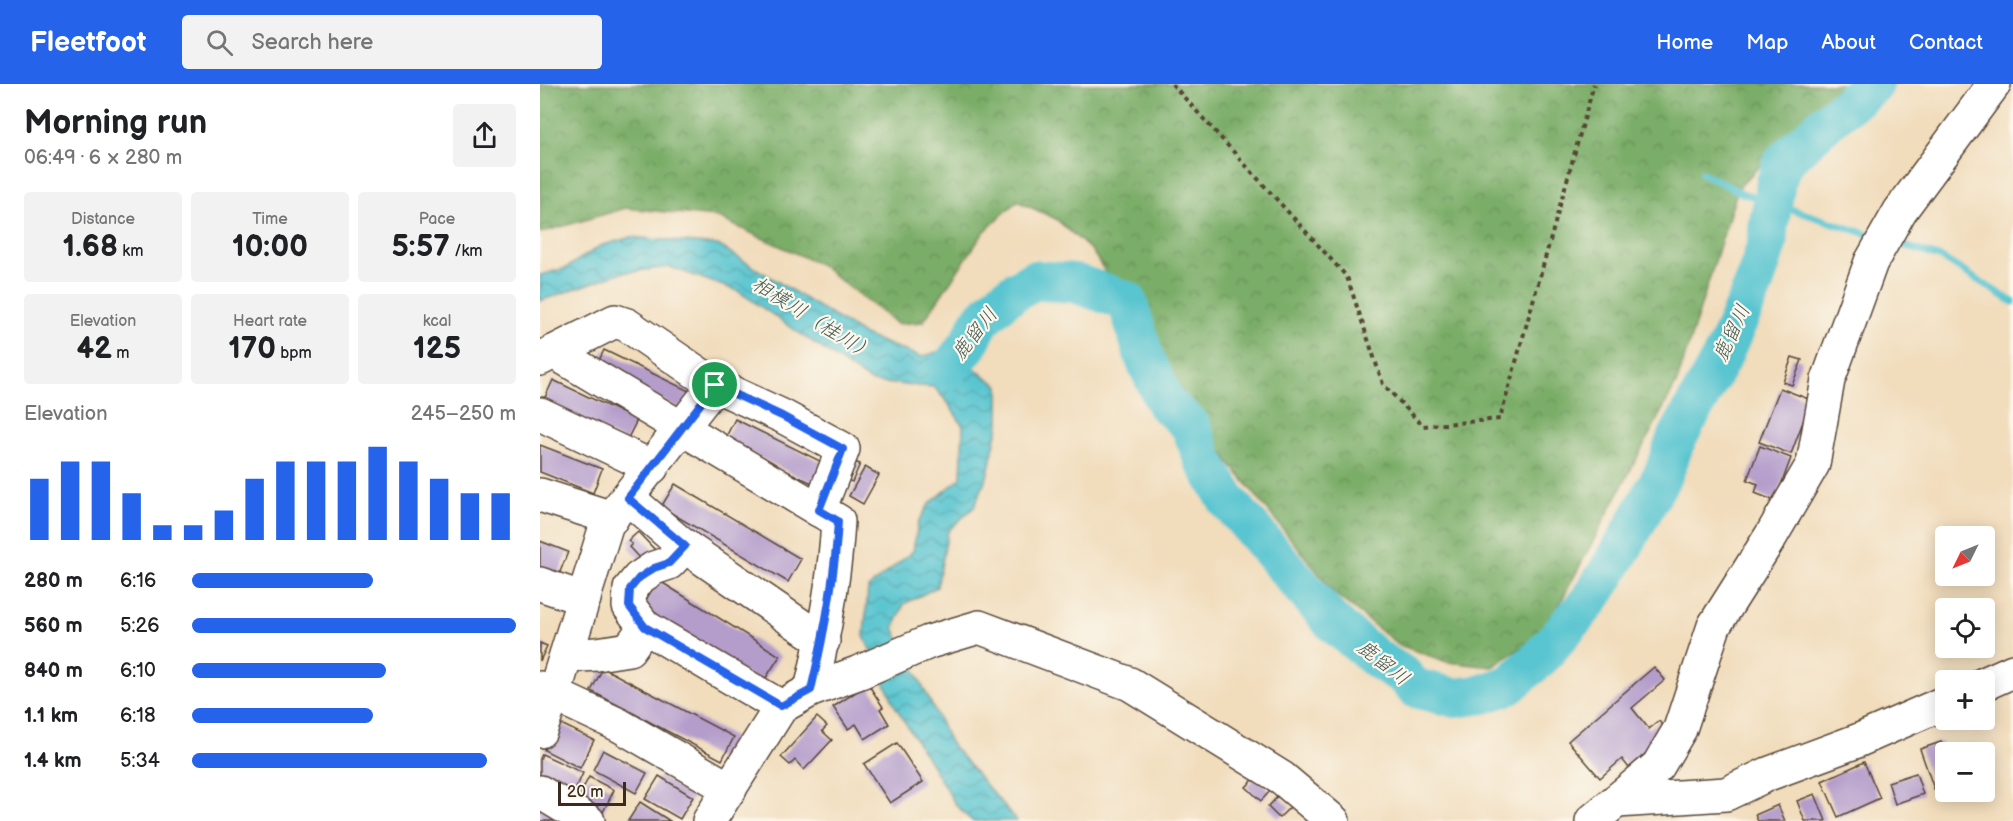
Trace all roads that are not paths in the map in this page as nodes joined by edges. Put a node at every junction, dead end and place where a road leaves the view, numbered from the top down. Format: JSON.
{"nodes":[{"id":1,"x":1994,"y":84,"type":"edge"},
{"id":2,"x":547,"y":356,"type":"edge"},
{"id":3,"x":715,"y":385,"type":"junction"},
{"id":4,"x":540,"y":414,"type":"edge"},
{"id":5,"x":682,"y":427,"type":"junction"},
{"id":6,"x":652,"y":467,"type":"junction"},
{"id":7,"x":540,"y":495,"type":"edge"},
{"id":8,"x":620,"y":508,"type":"junction"},
{"id":9,"x":819,"y":510,"type":"junction"},
{"id":10,"x":685,"y":546,"type":"junction"},
{"id":11,"x":540,"y":585,"type":"edge"},
{"id":12,"x":584,"y":599,"type":"junction"},
{"id":13,"x":645,"y":627,"type":"junction"},
{"id":14,"x":823,"y":641,"type":"junction"},
{"id":15,"x":566,"y":656,"type":"junction"},
{"id":16,"x":2013,"y":671,"type":"edge"},
{"id":17,"x":1995,"y":679,"type":"edge"},
{"id":18,"x":811,"y":690,"type":"junction"},
{"id":19,"x":547,"y":691,"type":"edge"},
{"id":20,"x":781,"y":706,"type":"junction"},
{"id":21,"x":1935,"y":707,"type":"edge"},
{"id":22,"x":540,"y":731,"type":"edge"},
{"id":23,"x":730,"y":789,"type":"junction"},
{"id":24,"x":540,"y":792,"type":"edge"},
{"id":25,"x":1598,"y":815,"type":"edge"},
{"id":26,"x":588,"y":821,"type":"edge"},
{"id":27,"x":709,"y":821,"type":"edge"},
{"id":28,"x":1333,"y":821,"type":"edge"}],
"edges":[{"from":1,"to":25,"type":"street"},
{"from":2,"to":3,"type":"street"},
{"from":2,"to":5,"type":"street"},
{"from":3,"to":5,"type":"street"},
{"from":3,"to":9,"type":"street"},
{"from":4,"to":6,"type":"street"},
{"from":5,"to":6,"type":"street"},
{"from":5,"to":9,"type":"street"},
{"from":6,"to":8,"type":"street"},
{"from":7,"to":8,"type":"street"},
{"from":8,"to":10,"type":"street"},
{"from":8,"to":12,"type":"street"},
{"from":9,"to":14,"type":"street"},
{"from":10,"to":13,"type":"street"},
{"from":10,"to":14,"type":"street"},
{"from":11,"to":12,"type":"street"},
{"from":12,"to":15,"type":"street"},
{"from":13,"to":15,"type":"street"},
{"from":13,"to":20,"type":"street"},
{"from":14,"to":18,"type":"street"},
{"from":15,"to":19,"type":"street"},
{"from":16,"to":17,"type":"street"},
{"from":18,"to":20,"type":"street"},
{"from":18,"to":28,"type":"street"},
{"from":19,"to":22,"type":"street"},
{"from":19,"to":23,"type":"street"},
{"from":20,"to":23,"type":"street"},
{"from":21,"to":25,"type":"street"},
{"from":23,"to":27,"type":"street"},
{"from":24,"to":26,"type":"street"}]}
